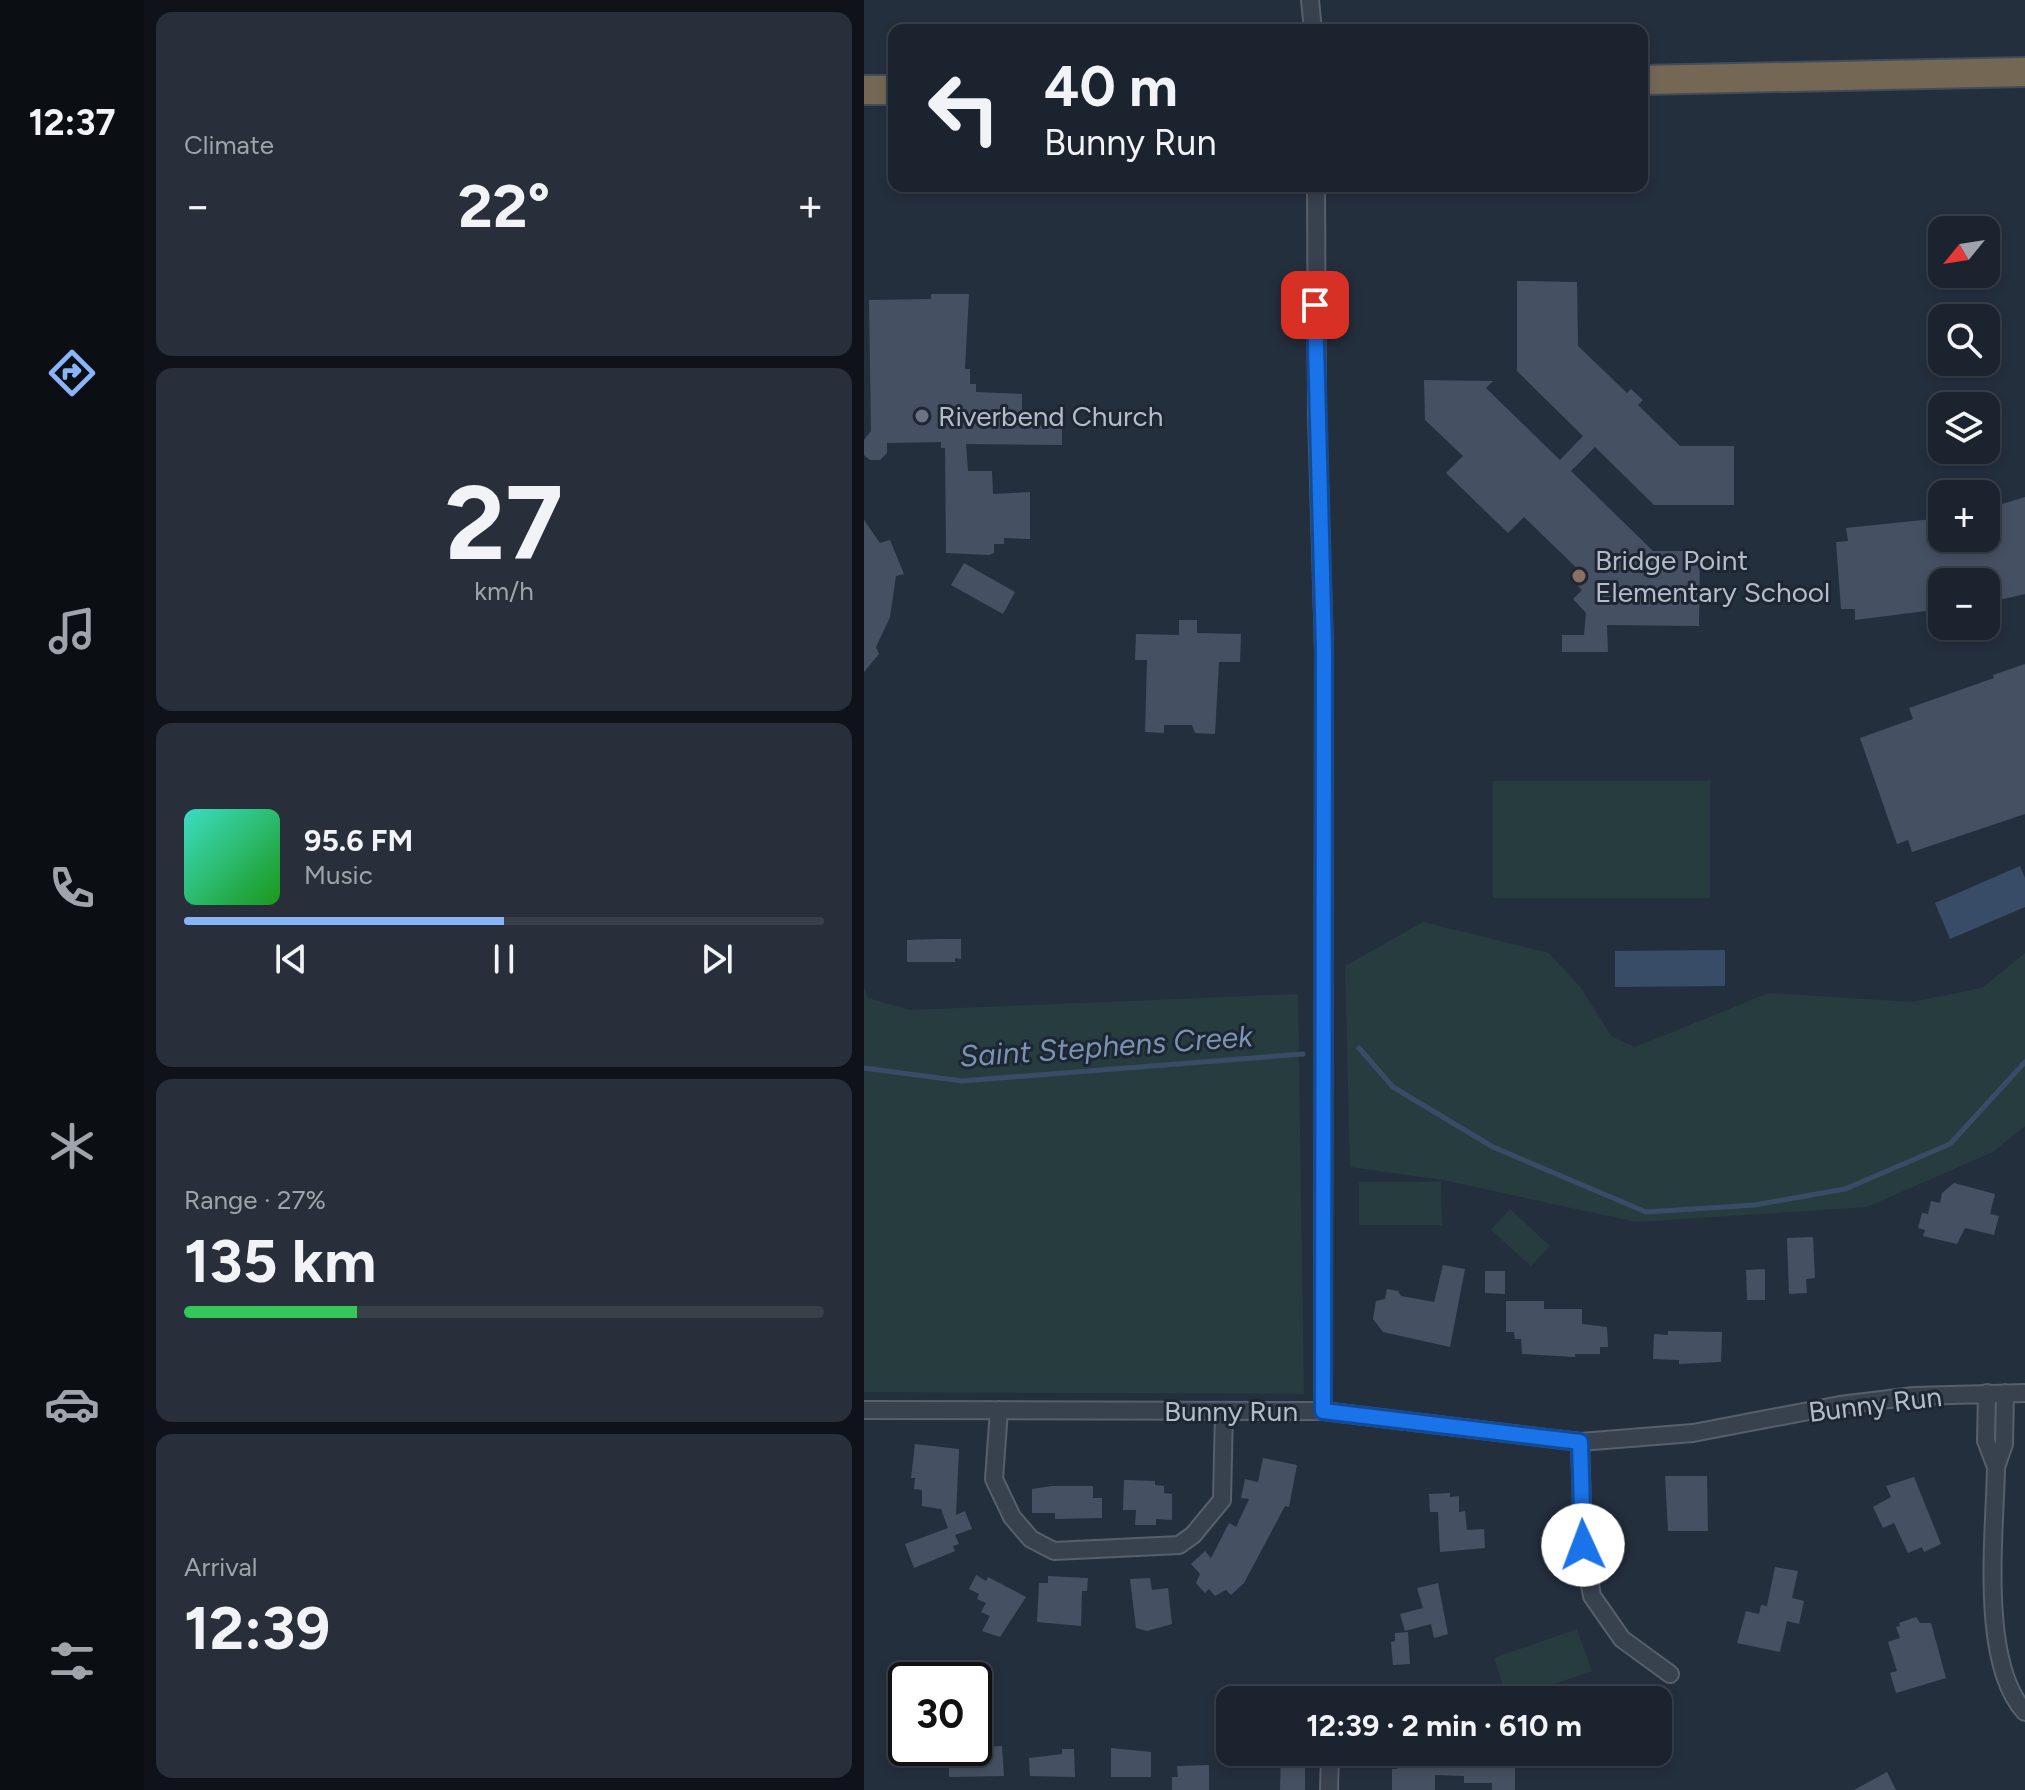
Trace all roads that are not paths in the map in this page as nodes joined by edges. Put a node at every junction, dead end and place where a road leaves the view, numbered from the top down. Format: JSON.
{"nodes":[{"id":1,"x":1310,"y":0,"type":"edge"},
{"id":2,"x":1312,"y":24,"type":"edge"},
{"id":3,"x":2025,"y":72,"type":"edge"},
{"id":4,"x":1648,"y":80,"type":"edge"},
{"id":5,"x":864,"y":90,"type":"edge"},
{"id":6,"x":888,"y":90,"type":"edge"},
{"id":7,"x":1316,"y":192,"type":"edge"},
{"id":8,"x":1987,"y":1393,"type":"junction"},
{"id":9,"x":2005,"y":1393,"type":"junction"},
{"id":10,"x":2025,"y":1393,"type":"edge"},
{"id":11,"x":864,"y":1410,"type":"edge"},
{"id":12,"x":999,"y":1410,"type":"junction"},
{"id":13,"x":1224,"y":1411,"type":"junction"},
{"id":14,"x":1323,"y":1411,"type":"junction"},
{"id":15,"x":1580,"y":1442,"type":"junction"},
{"id":16,"x":1996,"y":1467,"type":"junction"},
{"id":17,"x":1670,"y":1674,"type":"dead end"},
{"id":18,"x":2025,"y":1712,"type":"edge"},
{"id":19,"x":1330,"y":1766,"type":"edge"},
{"id":20,"x":1329,"y":1790,"type":"edge"}],
"edges":[{"from":1,"to":2,"type":"street"},
{"from":3,"to":4,"type":"highway"},
{"from":5,"to":6,"type":"highway"},
{"from":7,"to":14,"type":"street"},
{"from":8,"to":9,"type":"street","name":"Bunny Run"},
{"from":8,"to":15,"type":"street","name":"Bunny Run"},
{"from":8,"to":16,"type":"street"},
{"from":9,"to":10,"type":"street","name":"Bunny Run"},
{"from":9,"to":16,"type":"street"},
{"from":11,"to":12,"type":"street","name":"Bunny Run"},
{"from":12,"to":13,"type":"street","name":"Bunny Run"},
{"from":12,"to":13,"type":"street"},
{"from":13,"to":14,"type":"street","name":"Bunny Run"},
{"from":14,"to":15,"type":"street","name":"Bunny Run"},
{"from":15,"to":17,"type":"street"},
{"from":16,"to":18,"type":"street"},
{"from":19,"to":20,"type":"street"}]}
